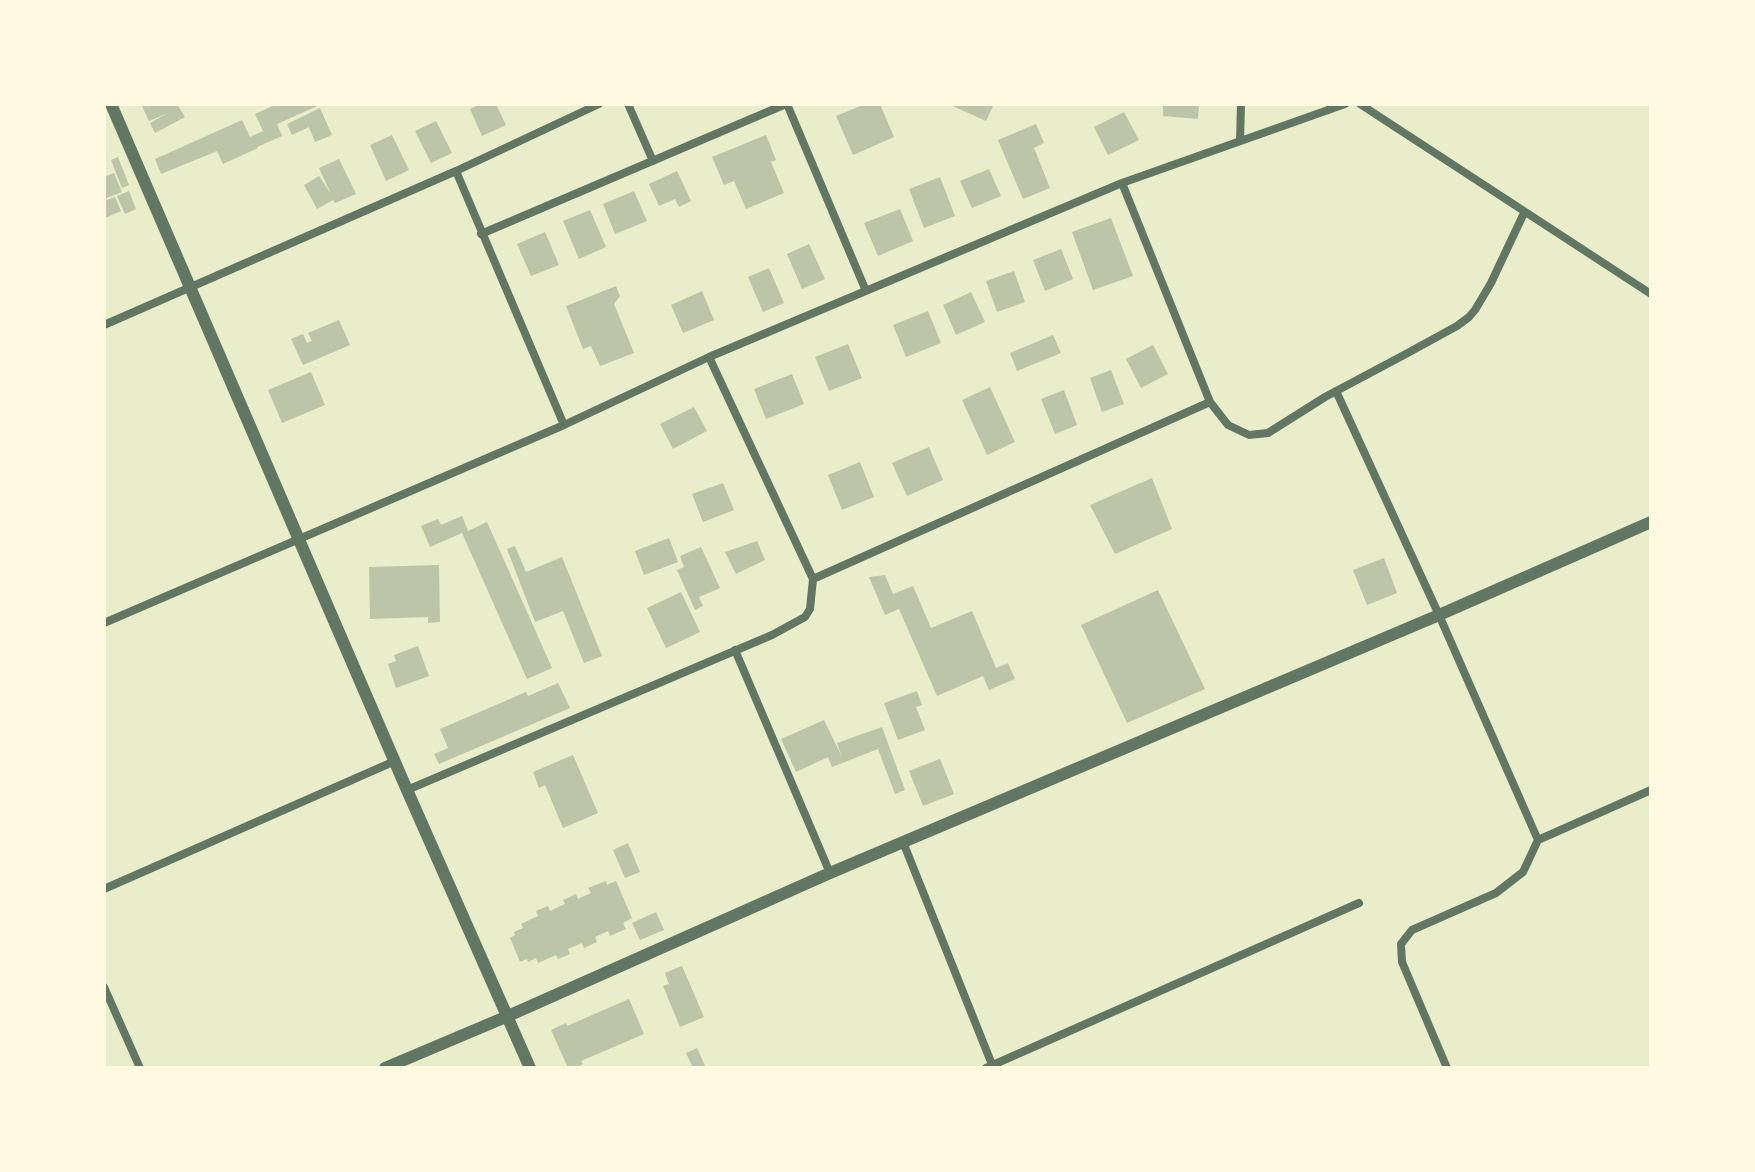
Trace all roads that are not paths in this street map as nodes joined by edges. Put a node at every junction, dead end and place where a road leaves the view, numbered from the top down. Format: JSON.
{"nodes":[{"id":1,"x":111,"y":104,"type":"edge"},
{"id":2,"x":599,"y":104,"type":"edge"},
{"id":3,"x":628,"y":104,"type":"edge"},
{"id":4,"x":786,"y":104,"type":"edge"},
{"id":5,"x":1241,"y":104,"type":"edge"},
{"id":6,"x":1345,"y":104,"type":"edge"},
{"id":7,"x":1360,"y":104,"type":"edge"},
{"id":8,"x":1240,"y":141,"type":"junction"},
{"id":9,"x":653,"y":161,"type":"junction"},
{"id":10,"x":456,"y":171,"type":"junction"},
{"id":11,"x":1122,"y":183,"type":"junction"},
{"id":12,"x":1524,"y":213,"type":"junction"},
{"id":13,"x":481,"y":234,"type":"junction"},
{"id":14,"x":191,"y":288,"type":"junction"},
{"id":15,"x":866,"y":291,"type":"junction"},
{"id":16,"x":1651,"y":294,"type":"edge"},
{"id":17,"x":104,"y":325,"type":"edge"},
{"id":18,"x":709,"y":357,"type":"junction"},
{"id":19,"x":1336,"y":391,"type":"junction"},
{"id":20,"x":1210,"y":402,"type":"junction"},
{"id":21,"x":564,"y":425,"type":"junction"},
{"id":22,"x":1651,"y":522,"type":"edge"},
{"id":23,"x":300,"y":540,"type":"junction"},
{"id":24,"x":813,"y":579,"type":"junction"},
{"id":25,"x":1439,"y":615,"type":"junction"},
{"id":26,"x":104,"y":623,"type":"edge"},
{"id":27,"x":735,"y":650,"type":"junction"},
{"id":28,"x":395,"y":761,"type":"junction"},
{"id":29,"x":407,"y":790,"type":"junction"},
{"id":30,"x":1651,"y":790,"type":"edge"},
{"id":31,"x":1538,"y":840,"type":"junction"},
{"id":32,"x":903,"y":842,"type":"junction"},
{"id":33,"x":830,"y":873,"type":"junction"},
{"id":34,"x":104,"y":889,"type":"edge"},
{"id":35,"x":1359,"y":903,"type":"dead end"},
{"id":36,"x":104,"y":987,"type":"edge"},
{"id":37,"x":508,"y":1016,"type":"junction"},
{"id":38,"x":991,"y":1067,"type":"edge"},
{"id":39,"x":140,"y":1068,"type":"edge"},
{"id":40,"x":385,"y":1068,"type":"edge"},
{"id":41,"x":530,"y":1068,"type":"edge"},
{"id":42,"x":1447,"y":1068,"type":"edge"}],
"edges":[{"from":1,"to":14,"type":"street"},
{"from":2,"to":10,"type":"street"},
{"from":3,"to":9,"type":"street"},
{"from":4,"to":9,"type":"street"},
{"from":4,"to":15,"type":"street"},
{"from":5,"to":8,"type":"street"},
{"from":6,"to":8,"type":"street"},
{"from":7,"to":12,"type":"street"},
{"from":8,"to":11,"type":"street"},
{"from":9,"to":13,"type":"street"},
{"from":10,"to":13,"type":"street"},
{"from":10,"to":14,"type":"street"},
{"from":11,"to":15,"type":"street"},
{"from":11,"to":20,"type":"street"},
{"from":12,"to":16,"type":"street"},
{"from":12,"to":19,"type":"street"},
{"from":13,"to":21,"type":"street"},
{"from":14,"to":17,"type":"street"},
{"from":14,"to":23,"type":"street"},
{"from":15,"to":18,"type":"street"},
{"from":18,"to":21,"type":"street"},
{"from":18,"to":24,"type":"street"},
{"from":19,"to":20,"type":"street"},
{"from":19,"to":25,"type":"street"},
{"from":20,"to":24,"type":"street"},
{"from":21,"to":23,"type":"street"},
{"from":22,"to":25,"type":"street"},
{"from":23,"to":26,"type":"street"},
{"from":23,"to":28,"type":"street"},
{"from":24,"to":27,"type":"street"},
{"from":25,"to":31,"type":"street"},
{"from":25,"to":32,"type":"street"},
{"from":27,"to":29,"type":"street"},
{"from":27,"to":33,"type":"street"},
{"from":28,"to":29,"type":"street"},
{"from":28,"to":34,"type":"street"},
{"from":29,"to":37,"type":"street"},
{"from":30,"to":31,"type":"street"},
{"from":31,"to":42,"type":"street"},
{"from":32,"to":33,"type":"street"},
{"from":32,"to":38,"type":"street"},
{"from":33,"to":37,"type":"street"},
{"from":35,"to":38,"type":"street"},
{"from":36,"to":39,"type":"street"},
{"from":37,"to":40,"type":"street"},
{"from":37,"to":41,"type":"street"}]}
